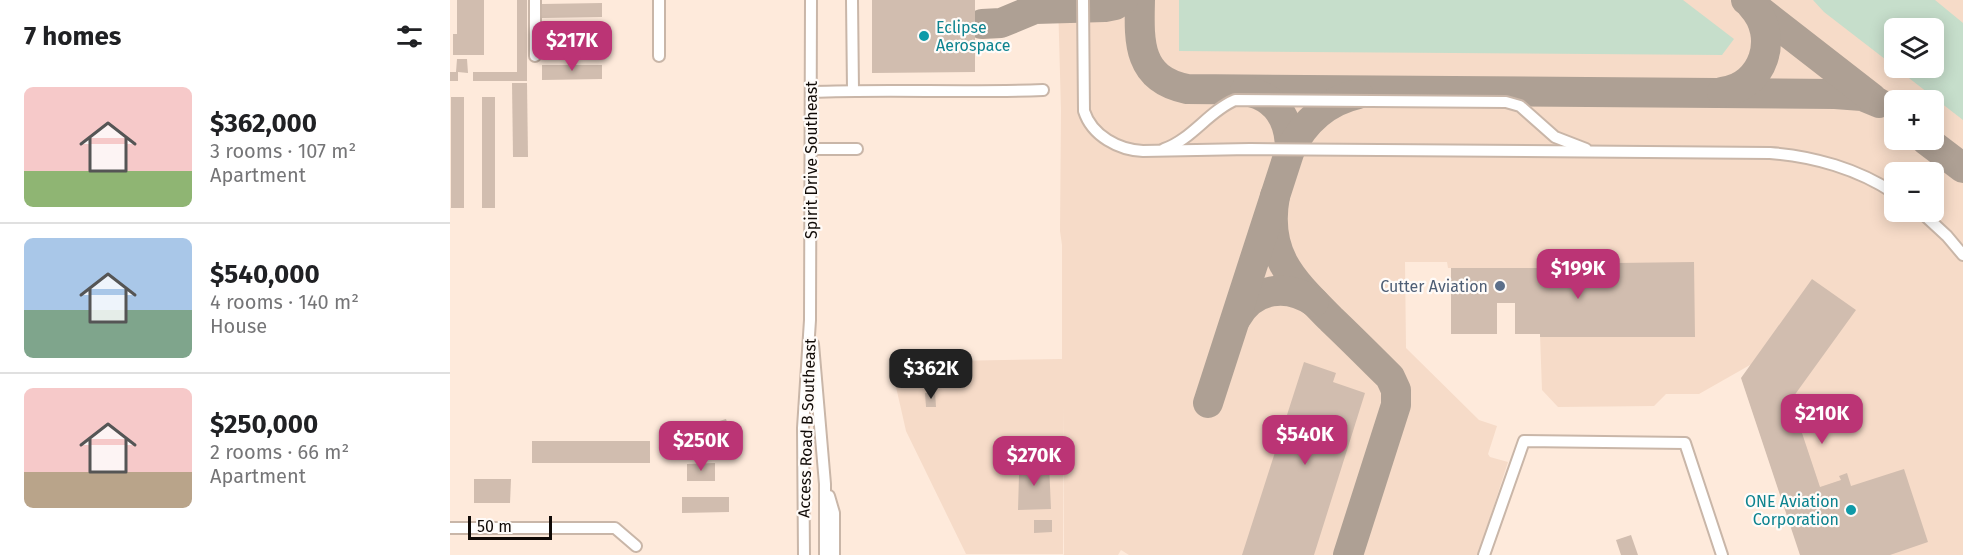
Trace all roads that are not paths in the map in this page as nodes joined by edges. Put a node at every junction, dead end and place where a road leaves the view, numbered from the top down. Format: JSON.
{"nodes":[{"id":1,"x":535,"y":0,"type":"edge"},
{"id":2,"x":659,"y":0,"type":"edge"},
{"id":3,"x":811,"y":0,"type":"edge"},
{"id":4,"x":852,"y":0,"type":"edge"},
{"id":5,"x":1083,"y":0,"type":"edge"},
{"id":6,"x":535,"y":56,"type":"dead end"},
{"id":7,"x":659,"y":56,"type":"dead end"},
{"id":8,"x":853,"y":90,"type":"junction"},
{"id":9,"x":1043,"y":90,"type":"dead end"},
{"id":10,"x":811,"y":92,"type":"junction"},
{"id":11,"x":811,"y":149,"type":"junction"},
{"id":12,"x":857,"y":149,"type":"dead end"},
{"id":13,"x":1158,"y":151,"type":"junction"},
{"id":14,"x":1613,"y":153,"type":"junction"},
{"id":15,"x":1884,"y":188,"type":"edge"},
{"id":16,"x":1932,"y":222,"type":"edge"},
{"id":17,"x":1963,"y":255,"type":"edge"},
{"id":18,"x":810,"y":320,"type":"junction"},
{"id":19,"x":825,"y":484,"type":"junction"},
{"id":20,"x":450,"y":528,"type":"edge"},
{"id":21,"x":636,"y":546,"type":"dead end"},
{"id":22,"x":804,"y":555,"type":"edge"},
{"id":23,"x":825,"y":555,"type":"edge"},
{"id":24,"x":834,"y":555,"type":"edge"},
{"id":25,"x":1484,"y":555,"type":"edge"},
{"id":26,"x":1722,"y":555,"type":"edge"}],
"edges":[{"from":1,"to":6,"type":"street"},
{"from":2,"to":7,"type":"street"},
{"from":3,"to":10,"type":"street","name":"Spirit Drive Southeast"},
{"from":4,"to":8,"type":"street"},
{"from":5,"to":13,"type":"street"},
{"from":8,"to":9,"type":"street"},
{"from":8,"to":10,"type":"street"},
{"from":10,"to":11,"type":"street","name":"Spirit Drive Southeast"},
{"from":11,"to":12,"type":"street"},
{"from":11,"to":18,"type":"street","name":"Spirit Drive Southeast"},
{"from":13,"to":14,"type":"street"},
{"from":13,"to":14,"type":"street"},
{"from":14,"to":15,"type":"street"},
{"from":16,"to":17,"type":"street"},
{"from":18,"to":19,"type":"street","name":"Access Road B Southeast"},
{"from":18,"to":22,"type":"street","name":"Access Road B Southeast"},
{"from":19,"to":23,"type":"street","name":"Access Road B Southeast"},
{"from":19,"to":24,"type":"street"},
{"from":20,"to":21,"type":"street"},
{"from":25,"to":26,"type":"street"}]}
